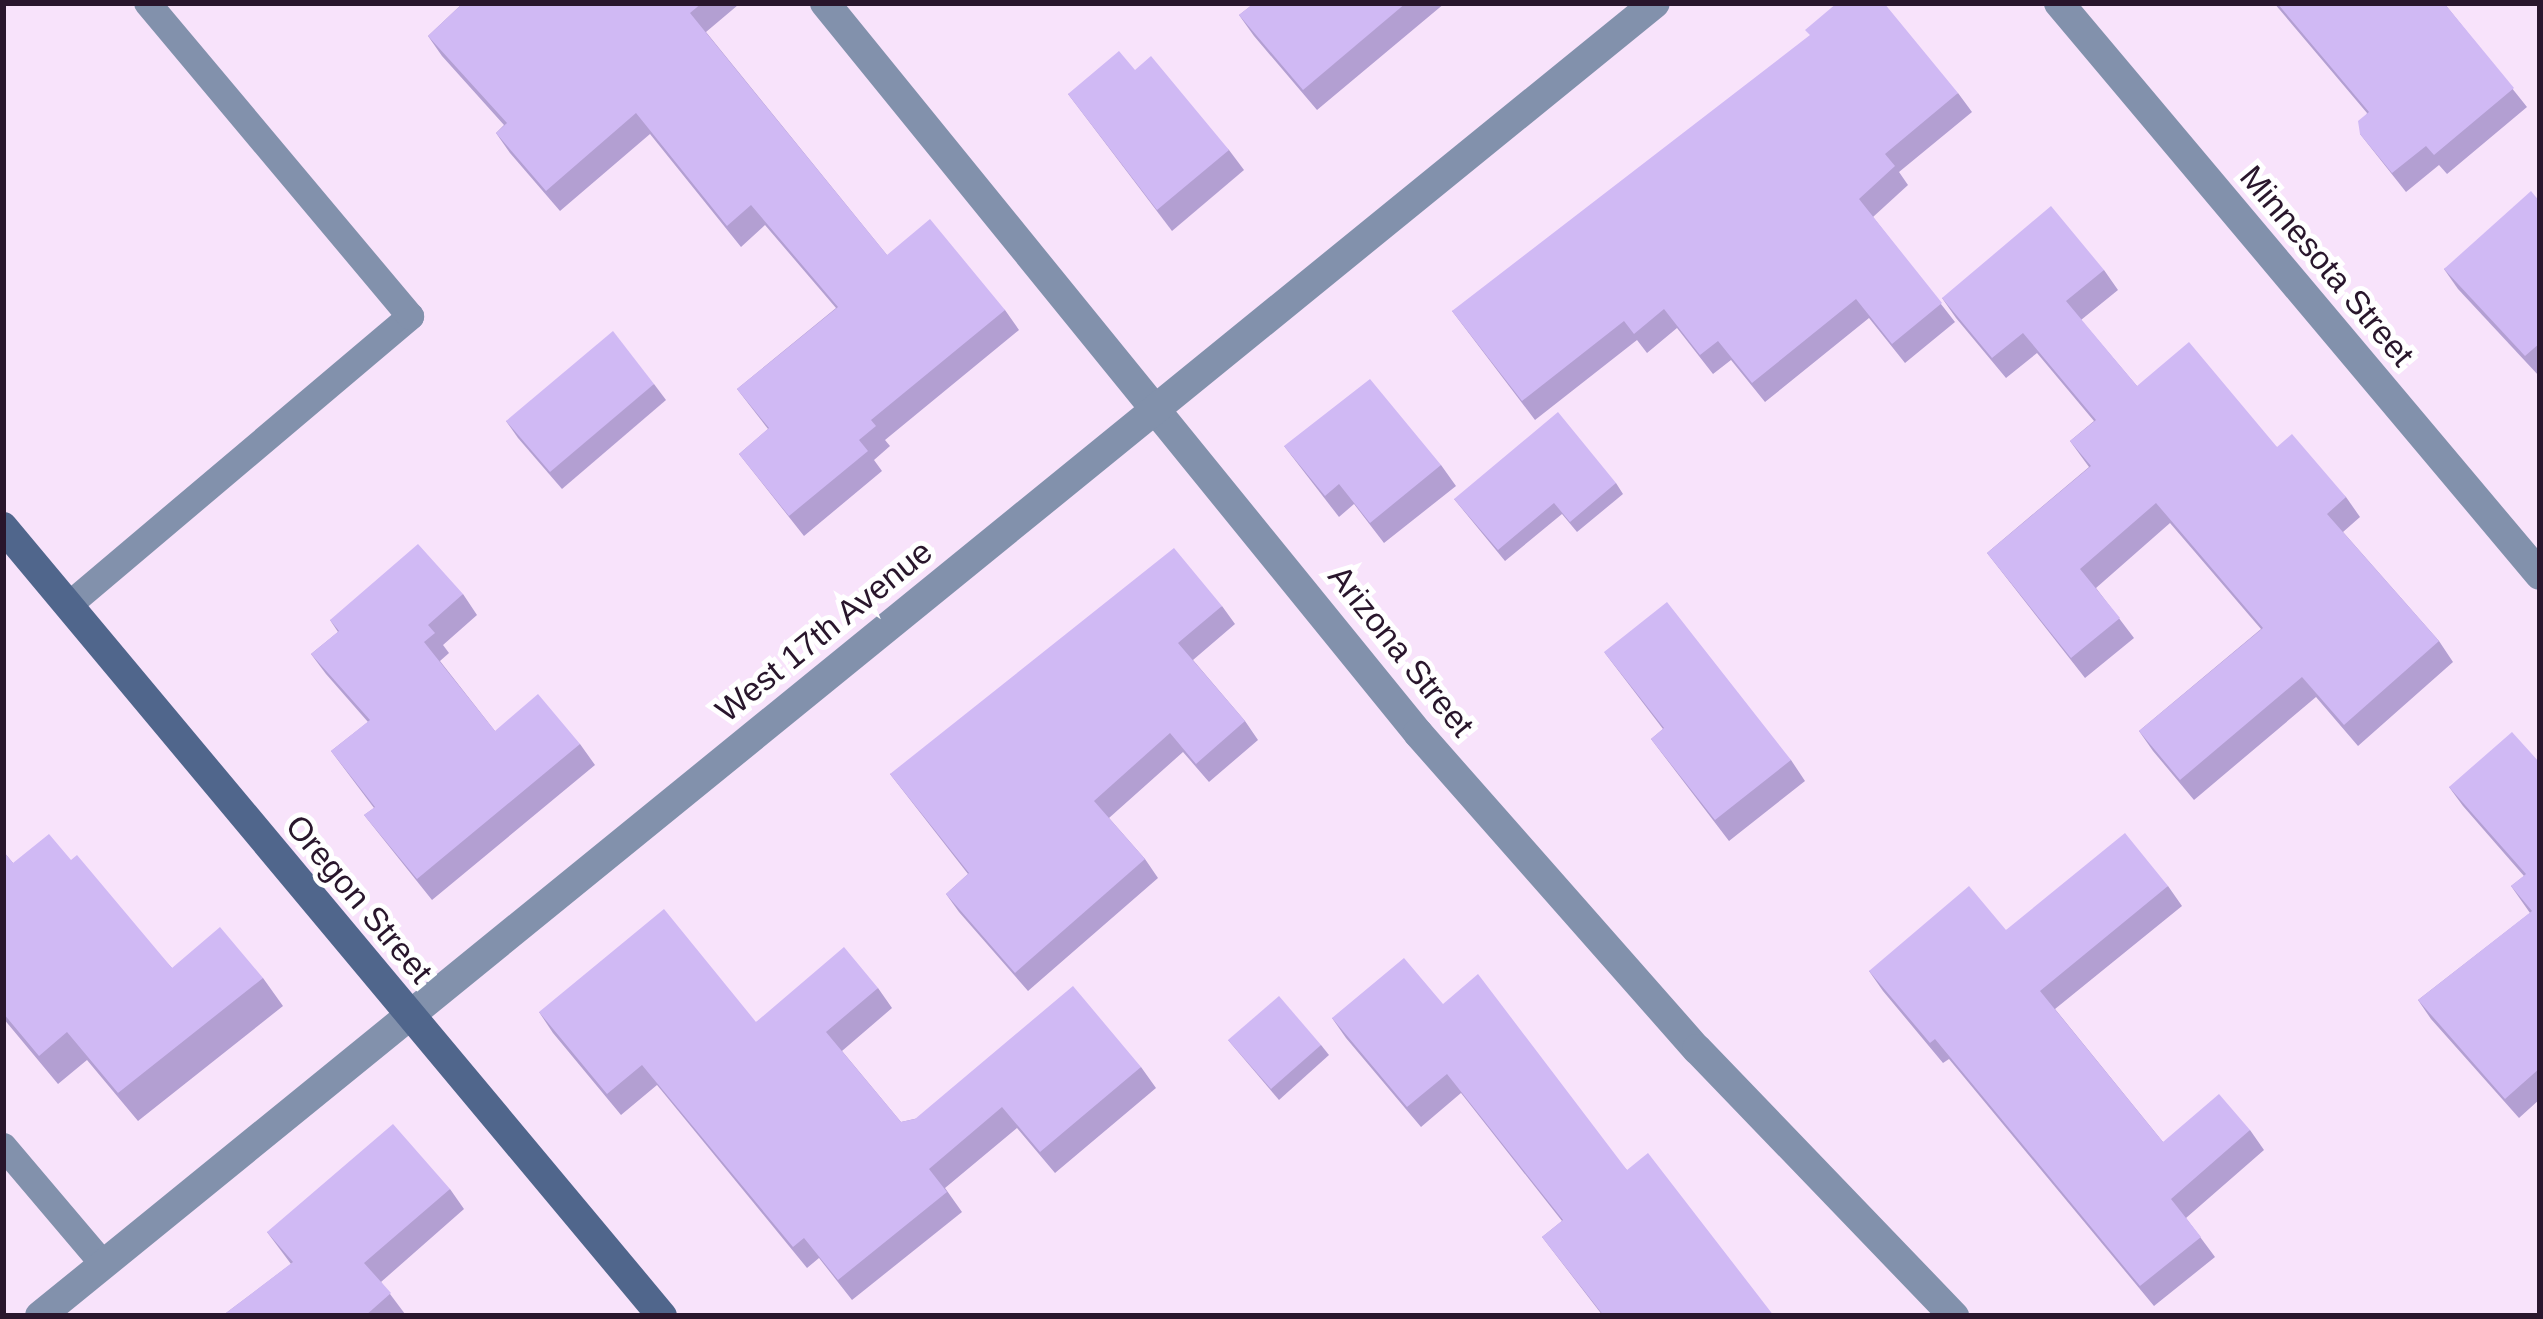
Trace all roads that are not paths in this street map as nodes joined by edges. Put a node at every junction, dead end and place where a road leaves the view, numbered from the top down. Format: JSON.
{"nodes":[{"id":1,"x":147,"y":3,"type":"edge"},
{"id":2,"x":825,"y":3,"type":"edge"},
{"id":3,"x":1655,"y":3,"type":"edge"},
{"id":4,"x":2059,"y":3,"type":"edge"},
{"id":5,"x":1159,"y":408,"type":"junction"},
{"id":6,"x":3,"y":526,"type":"edge"},
{"id":7,"x":2540,"y":575,"type":"edge"},
{"id":8,"x":68,"y":605,"type":"junction"},
{"id":9,"x":406,"y":1012,"type":"junction"},
{"id":10,"x":3,"y":1146,"type":"edge"},
{"id":11,"x":103,"y":1264,"type":"junction"},
{"id":12,"x":40,"y":1316,"type":"edge"},
{"id":13,"x":662,"y":1316,"type":"edge"},
{"id":14,"x":1954,"y":1316,"type":"edge"}],
"edges":[{"from":1,"to":8,"type":"lane"},
{"from":2,"to":5,"type":"street","name":"Arizona Street"},
{"from":3,"to":5,"type":"street","name":"West 17th Avenue"},
{"from":4,"to":7,"type":"street","name":"Minnesota Street"},
{"from":5,"to":9,"type":"street","name":"West 17th Avenue"},
{"from":5,"to":14,"type":"street","name":"Arizona Street"},
{"from":6,"to":8,"type":"main road","name":"Oregon Street"},
{"from":8,"to":9,"type":"main road","name":"Oregon Street"},
{"from":9,"to":11,"type":"street","name":"West 17th Avenue"},
{"from":9,"to":13,"type":"main road","name":"Oregon Street"},
{"from":10,"to":11,"type":"lane"},
{"from":11,"to":12,"type":"street","name":"West 17th Avenue"}]}
